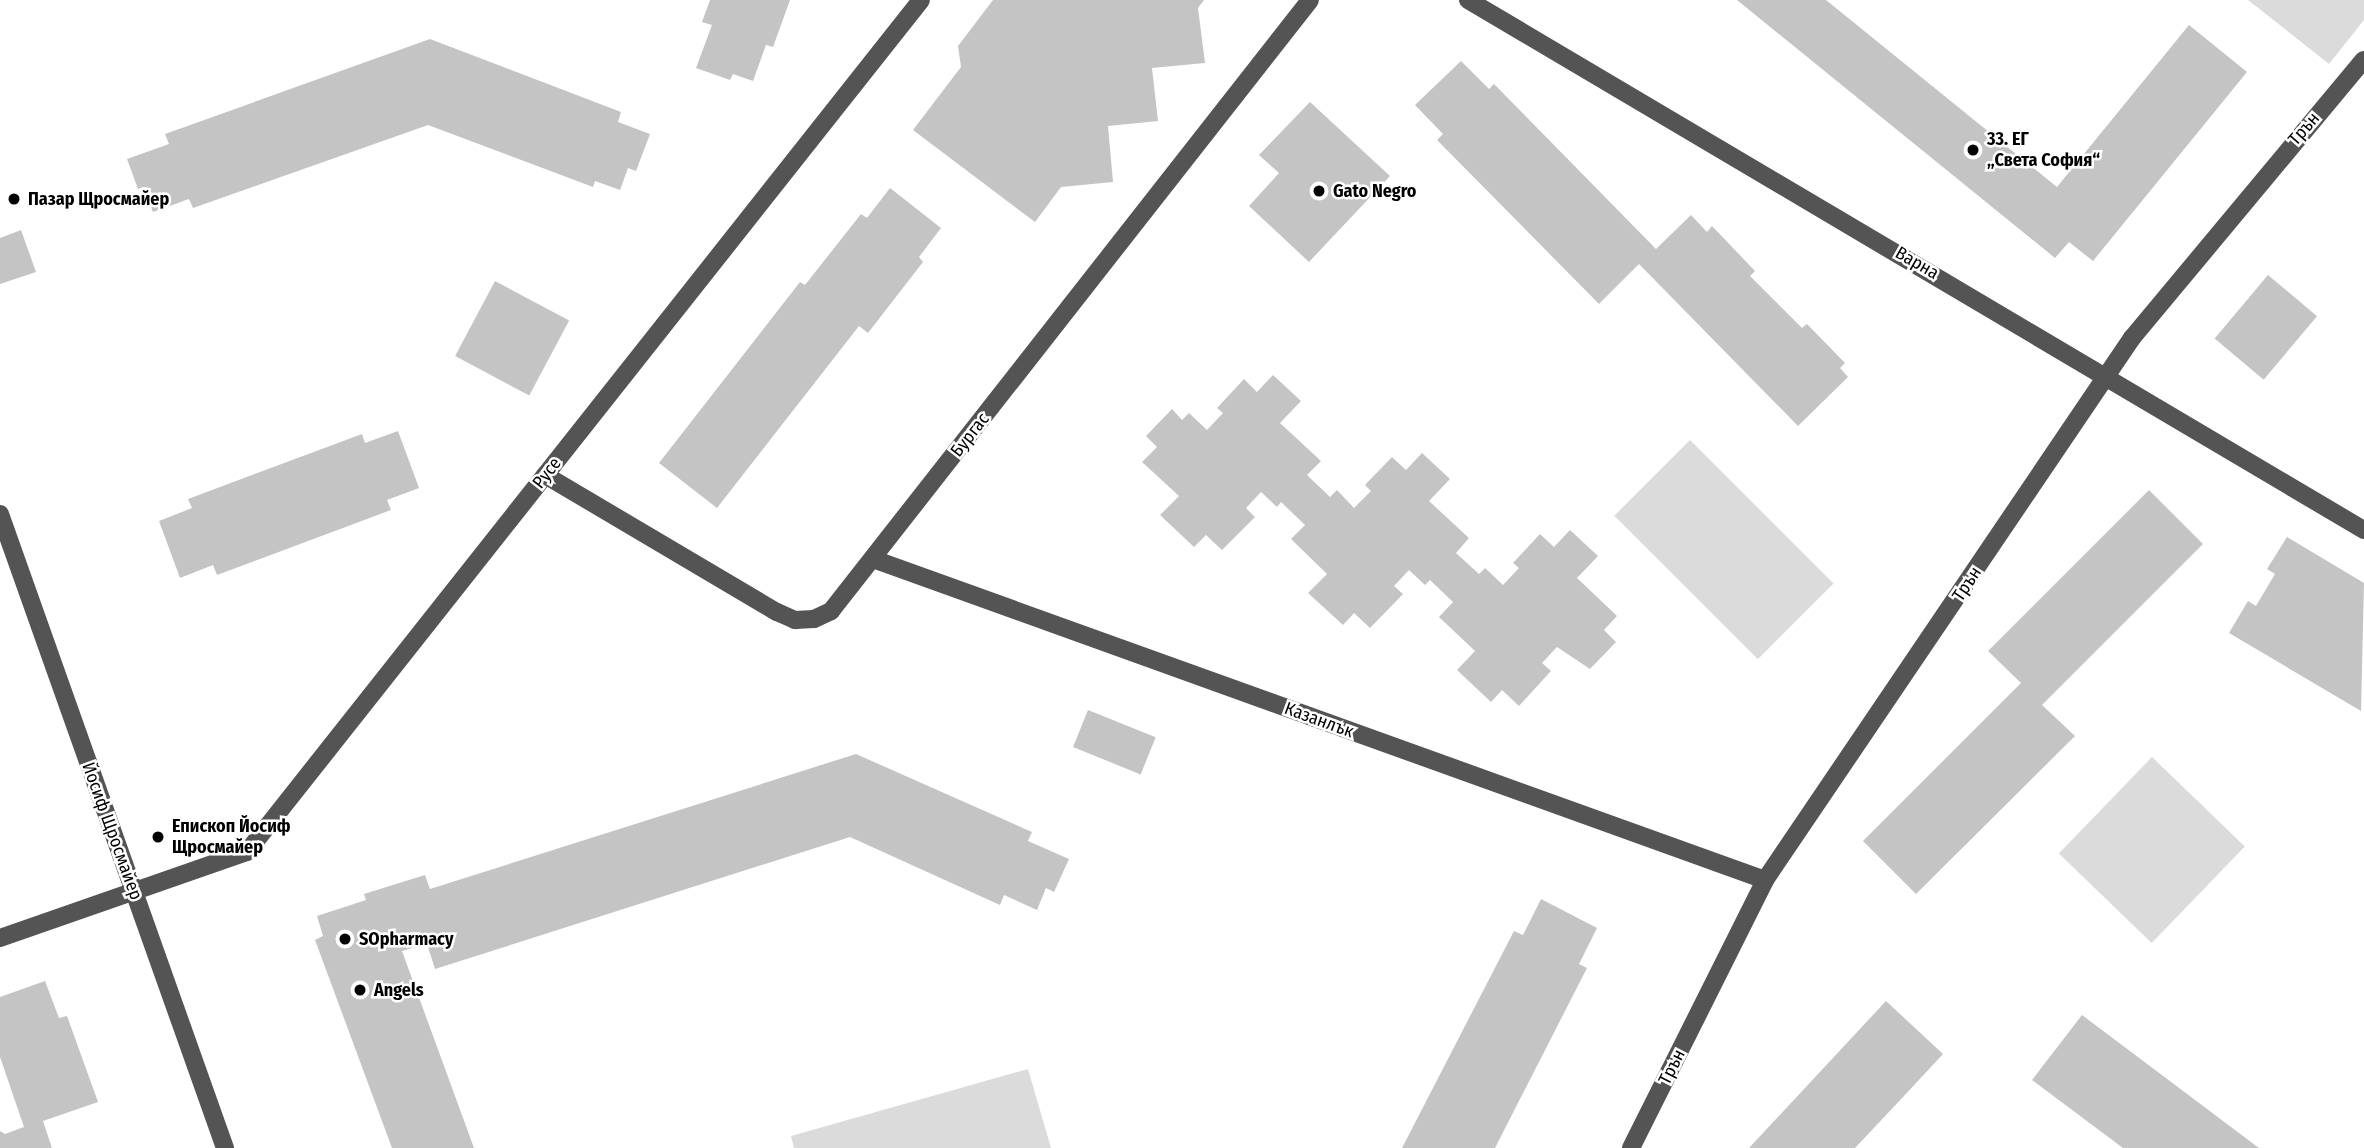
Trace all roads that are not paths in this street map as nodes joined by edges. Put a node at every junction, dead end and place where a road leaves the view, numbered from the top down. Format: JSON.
{"nodes":[{"id":1,"x":921,"y":0,"type":"edge"},
{"id":2,"x":1310,"y":0,"type":"edge"},
{"id":3,"x":1468,"y":0,"type":"edge"},
{"id":4,"x":2364,"y":60,"type":"edge"},
{"id":5,"x":2107,"y":375,"type":"junction"},
{"id":6,"x":545,"y":475,"type":"junction"},
{"id":7,"x":0,"y":514,"type":"edge"},
{"id":8,"x":2364,"y":530,"type":"edge"},
{"id":9,"x":873,"y":559,"type":"junction"},
{"id":10,"x":1765,"y":880,"type":"junction"},
{"id":11,"x":133,"y":891,"type":"junction"},
{"id":12,"x":0,"y":938,"type":"edge"},
{"id":13,"x":225,"y":1148,"type":"edge"},
{"id":14,"x":1631,"y":1148,"type":"edge"}],
"edges":[{"from":1,"to":6,"type":"street","name":"Русе"},
{"from":2,"to":9,"type":"street","name":"Бургас"},
{"from":3,"to":5,"type":"street","name":"Варна"},
{"from":4,"to":5,"type":"street","name":"Трън"},
{"from":5,"to":8,"type":"street","name":"Варна"},
{"from":5,"to":10,"type":"street","name":"Трън"},
{"from":6,"to":9,"type":"street","name":"Бургас"},
{"from":6,"to":11,"type":"street","name":"Русе"},
{"from":7,"to":11,"type":"street","name":"Йосиф Щросмайер"},
{"from":9,"to":10,"type":"street","name":"Казанлък"},
{"from":10,"to":14,"type":"street","name":"Трън"},
{"from":11,"to":12,"type":"street","name":"Русе"},
{"from":11,"to":13,"type":"street","name":"Йосиф Щросмайер"}]}
